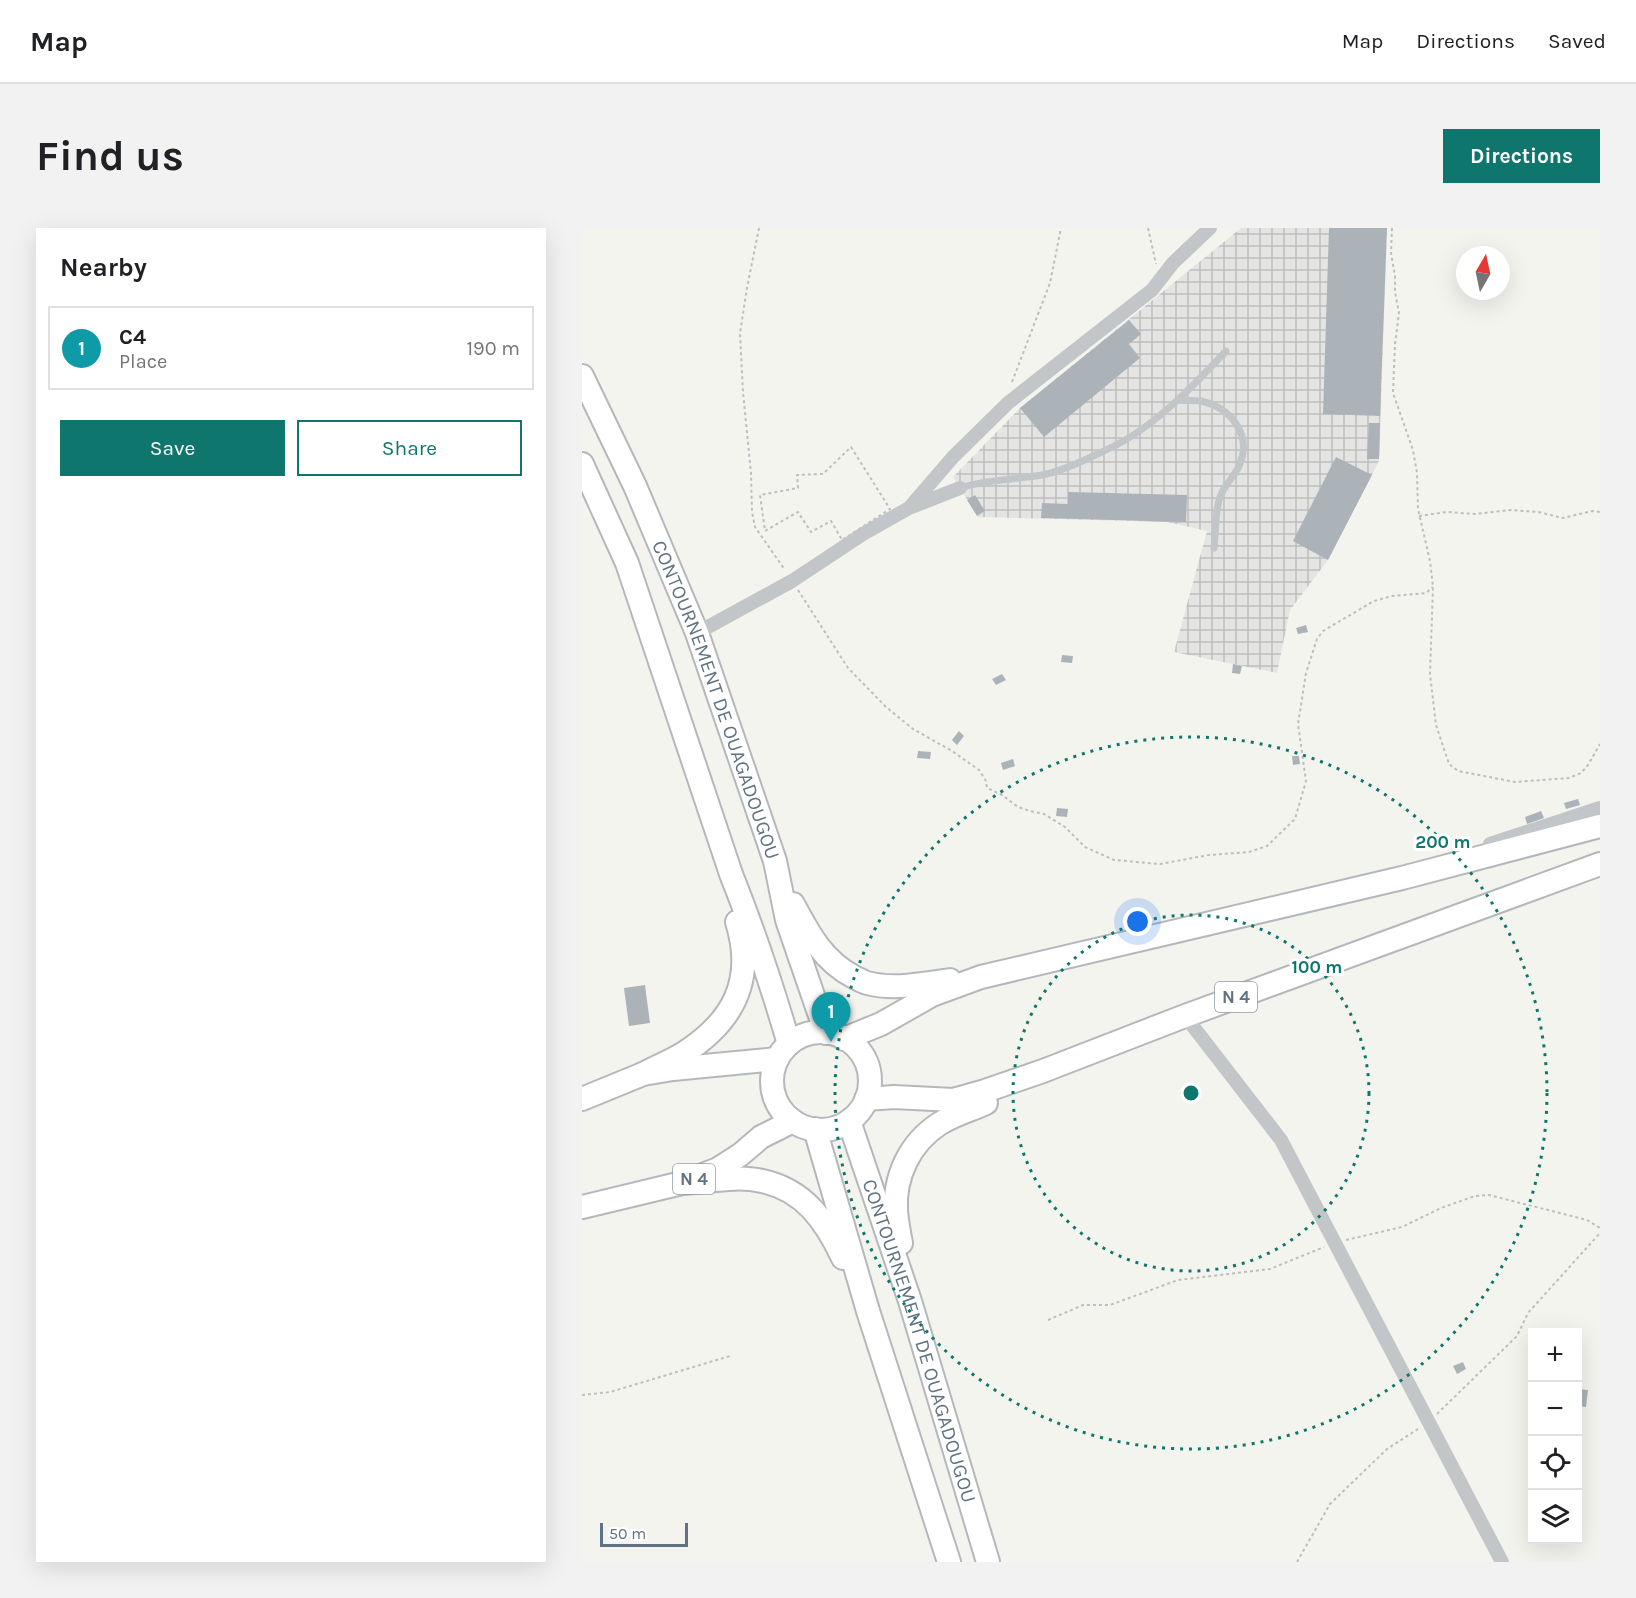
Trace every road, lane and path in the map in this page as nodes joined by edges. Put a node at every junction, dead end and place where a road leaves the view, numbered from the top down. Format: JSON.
{"nodes":[{"id":1,"x":759,"y":228,"type":"edge"},
{"id":2,"x":1061,"y":228,"type":"edge"},
{"id":3,"x":1148,"y":228,"type":"edge"},
{"id":4,"x":1210,"y":228,"type":"edge"},
{"id":5,"x":1392,"y":228,"type":"edge"},
{"id":6,"x":1154,"y":287,"type":"junction"},
{"id":7,"x":1226,"y":351,"type":"dead end"},
{"id":8,"x":582,"y":376,"type":"edge"},
{"id":9,"x":1178,"y":400,"type":"junction"},
{"id":10,"x":1003,"y":407,"type":"junction"},
{"id":11,"x":582,"y":464,"type":"edge"},
{"id":12,"x":823,"y":474,"type":"joint"},
{"id":13,"x":960,"y":488,"type":"joint"},
{"id":14,"x":909,"y":508,"type":"junction"},
{"id":15,"x":1600,"y":512,"type":"edge"},
{"id":16,"x":1419,"y":516,"type":"junction"},
{"id":17,"x":1214,"y":548,"type":"dead end"},
{"id":18,"x":792,"y":581,"type":"junction"},
{"id":19,"x":1433,"y":587,"type":"junction"},
{"id":20,"x":697,"y":633,"type":"junction"},
{"id":21,"x":1600,"y":744,"type":"edge"},
{"id":22,"x":1600,"y":807,"type":"edge"},
{"id":23,"x":1600,"y":826,"type":"edge"},
{"id":24,"x":1490,"y":844,"type":"dead end"},
{"id":25,"x":775,"y":861,"type":"junction"},
{"id":26,"x":1600,"y":864,"type":"edge"},
{"id":27,"x":730,"y":874,"type":"junction"},
{"id":28,"x":981,"y":977,"type":"junction"},
{"id":29,"x":1185,"y":1016,"type":"junction"},
{"id":30,"x":835,"y":1036,"type":"junction"},
{"id":31,"x":783,"y":1051,"type":"junction"},
{"id":32,"x":1043,"y":1071,"type":"junction"},
{"id":33,"x":643,"y":1074,"type":"junction"},
{"id":34,"x":582,"y":1099,"type":"edge"},
{"id":35,"x":866,"y":1099,"type":"junction"},
{"id":36,"x":793,"y":1121,"type":"junction"},
{"id":37,"x":849,"y":1121,"type":"junction"},
{"id":38,"x":815,"y":1130,"type":"junction"},
{"id":39,"x":682,"y":1183,"type":"junction"},
{"id":40,"x":582,"y":1207,"type":"edge"},
{"id":41,"x":1600,"y":1233,"type":"edge"},
{"id":42,"x":910,"y":1301,"type":"junction"},
{"id":43,"x":867,"y":1311,"type":"junction"},
{"id":44,"x":730,"y":1356,"type":"dead end"},
{"id":45,"x":582,"y":1395,"type":"edge"},
{"id":46,"x":1428,"y":1422,"type":"junction"},
{"id":47,"x":949,"y":1562,"type":"edge"},
{"id":48,"x":987,"y":1562,"type":"edge"},
{"id":49,"x":1297,"y":1562,"type":"edge"},
{"id":50,"x":1502,"y":1562,"type":"edge"}],
"edges":[{"from":1,"to":18,"type":"path"},
{"from":2,"to":10,"type":"path"},
{"from":3,"to":6,"type":"path"},
{"from":4,"to":6,"type":"street"},
{"from":5,"to":16,"type":"path"},
{"from":6,"to":10,"type":"street"},
{"from":7,"to":9,"type":"lane"},
{"from":8,"to":20,"type":"highway","name":"CONTOURNEMENT DE OUAGADOUGOU"},
{"from":9,"to":13,"type":"lane"},
{"from":9,"to":17,"type":"lane"},
{"from":10,"to":14,"type":"street"},
{"from":11,"to":27,"type":"highway","name":"CONTOURNEMENT DE OUAGADOUGOU"},
{"from":12,"to":12,"type":"path"},
{"from":13,"to":14,"type":"street"},
{"from":14,"to":18,"type":"street"},
{"from":15,"to":16,"type":"path"},
{"from":16,"to":19,"type":"path"},
{"from":18,"to":19,"type":"path"},
{"from":18,"to":20,"type":"street"},
{"from":19,"to":21,"type":"path"},
{"from":20,"to":25,"type":"highway","name":"CONTOURNEMENT DE OUAGADOUGOU"},
{"from":22,"to":24,"type":"street"},
{"from":23,"to":28,"type":"highway"},
{"from":25,"to":28,"type":"highway"},
{"from":25,"to":30,"type":"highway","name":"CONTOURNEMENT DE OUAGADOUGOU"},
{"from":26,"to":29,"type":"highway","number":"N 4"},
{"from":27,"to":31,"type":"highway","name":"CONTOURNEMENT DE OUAGADOUGOU"},
{"from":27,"to":33,"type":"highway"},
{"from":28,"to":30,"type":"highway"},
{"from":29,"to":32,"type":"highway","number":"N 4"},
{"from":29,"to":46,"type":"street"},
{"from":30,"to":31,"type":"highway"},
{"from":30,"to":35,"type":"highway"},
{"from":31,"to":33,"type":"highway"},
{"from":31,"to":36,"type":"highway"},
{"from":32,"to":35,"type":"highway","number":"N 4"},
{"from":32,"to":42,"type":"highway"},
{"from":33,"to":34,"type":"highway"},
{"from":35,"to":37,"type":"highway"},
{"from":36,"to":38,"type":"highway"},
{"from":36,"to":39,"type":"highway","number":"N 4"},
{"from":37,"to":38,"type":"highway"},
{"from":37,"to":42,"type":"highway","name":"CONTOURNEMENT DE OUAGADOUGOU"},
{"from":38,"to":43,"type":"highway","name":"CONTOURNEMENT DE OUAGADOUGOU"},
{"from":39,"to":40,"type":"highway","number":"N 4"},
{"from":39,"to":43,"type":"highway"},
{"from":41,"to":46,"type":"path"},
{"from":42,"to":48,"type":"highway","name":"CONTOURNEMENT DE OUAGADOUGOU"},
{"from":43,"to":47,"type":"highway","name":"CONTOURNEMENT DE OUAGADOUGOU"},
{"from":44,"to":45,"type":"path"},
{"from":46,"to":49,"type":"path"},
{"from":46,"to":50,"type":"street"}]}
